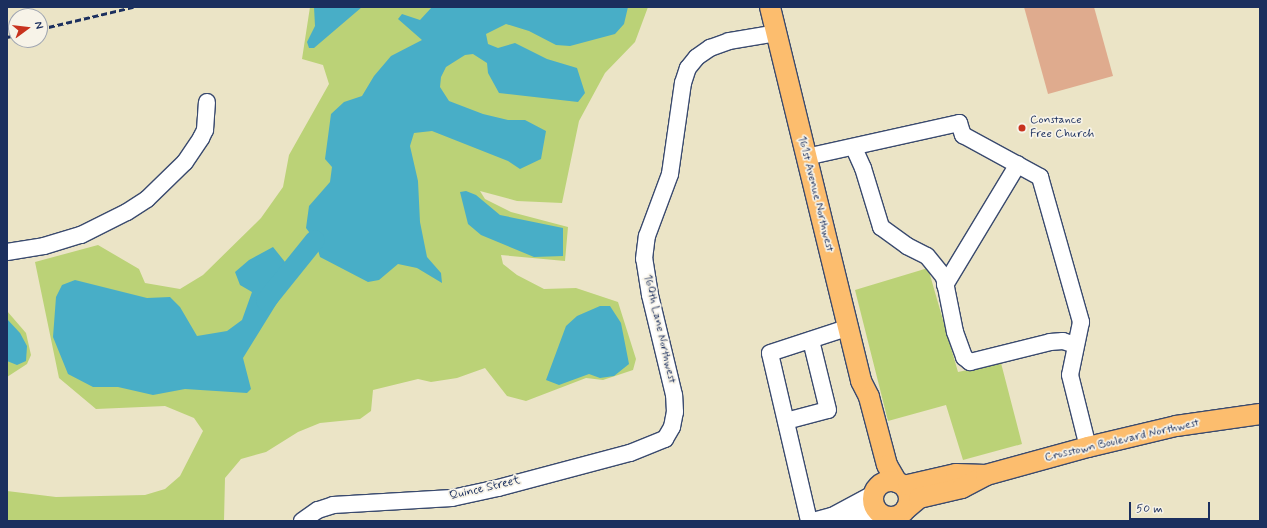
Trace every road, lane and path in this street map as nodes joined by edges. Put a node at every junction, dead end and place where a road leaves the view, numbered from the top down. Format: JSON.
{"nodes":[{"id":1,"x":770,"y":7,"type":"edge"},
{"id":2,"x":777,"y":33,"type":"junction"},
{"id":3,"x":207,"y":102,"type":"dead end"},
{"id":4,"x":854,"y":148,"type":"junction"},
{"id":5,"x":806,"y":158,"type":"junction"},
{"id":6,"x":1018,"y":164,"type":"junction"},
{"id":7,"x":7,"y":252,"type":"edge"},
{"id":8,"x":945,"y":285,"type":"junction"},
{"id":9,"x":847,"y":328,"type":"junction"},
{"id":10,"x":811,"y":340,"type":"junction"},
{"id":11,"x":1074,"y":345,"type":"junction"},
{"id":12,"x":861,"y":381,"type":"junction"},
{"id":13,"x":1260,"y":414,"type":"edge"},
{"id":14,"x":786,"y":421,"type":"junction"},
{"id":15,"x":665,"y":439,"type":"joint"},
{"id":16,"x":1088,"y":447,"type":"junction"},
{"id":17,"x":986,"y":475,"type":"junction"},
{"id":18,"x":900,"y":483,"type":"junction"},
{"id":19,"x":888,"y":509,"type":"edge"},
{"id":20,"x":302,"y":521,"type":"edge"},
{"id":21,"x":809,"y":521,"type":"edge"},
{"id":22,"x":813,"y":521,"type":"edge"}],
"edges":[{"from":1,"to":2,"type":"main road","name":"161st Avenue Northwest"},
{"from":2,"to":5,"type":"main road","name":"161st Avenue Northwest"},
{"from":2,"to":15,"type":"street","name":"160th Lane Northwest"},
{"from":3,"to":7,"type":"street"},
{"from":4,"to":5,"type":"street"},
{"from":4,"to":6,"type":"street"},
{"from":4,"to":8,"type":"street"},
{"from":5,"to":9,"type":"main road","name":"161st Avenue Northwest"},
{"from":6,"to":8,"type":"street"},
{"from":6,"to":11,"type":"street"},
{"from":8,"to":11,"type":"street"},
{"from":9,"to":10,"type":"street"},
{"from":9,"to":12,"type":"main road","name":"161st Avenue Northwest"},
{"from":10,"to":14,"type":"street"},
{"from":10,"to":14,"type":"street"},
{"from":11,"to":16,"type":"street"},
{"from":12,"to":18,"type":"main road","name":"161st Avenue Northwest"},
{"from":12,"to":19,"type":"main road","name":"161st Avenue Northwest"},
{"from":13,"to":16,"type":"main road","name":"Crosstown Boulevard Northwest"},
{"from":14,"to":21,"type":"street"},
{"from":15,"to":20,"type":"street","name":"Quince Street"},
{"from":16,"to":17,"type":"main road","name":"Crosstown Boulevard Northwest"},
{"from":17,"to":18,"type":"main road","name":"Crosstown Boulevard Northwest"},
{"from":17,"to":19,"type":"main road","name":"Crosstown Boulevard Northwest"},
{"from":18,"to":19,"type":"main road","name":"161st Avenue Northwest"},
{"from":18,"to":19,"type":"main road","name":"Crosstown Boulevard Northwest"},
{"from":19,"to":22,"type":"street","name":"Crosstown Boulevard Northwest"}]}
